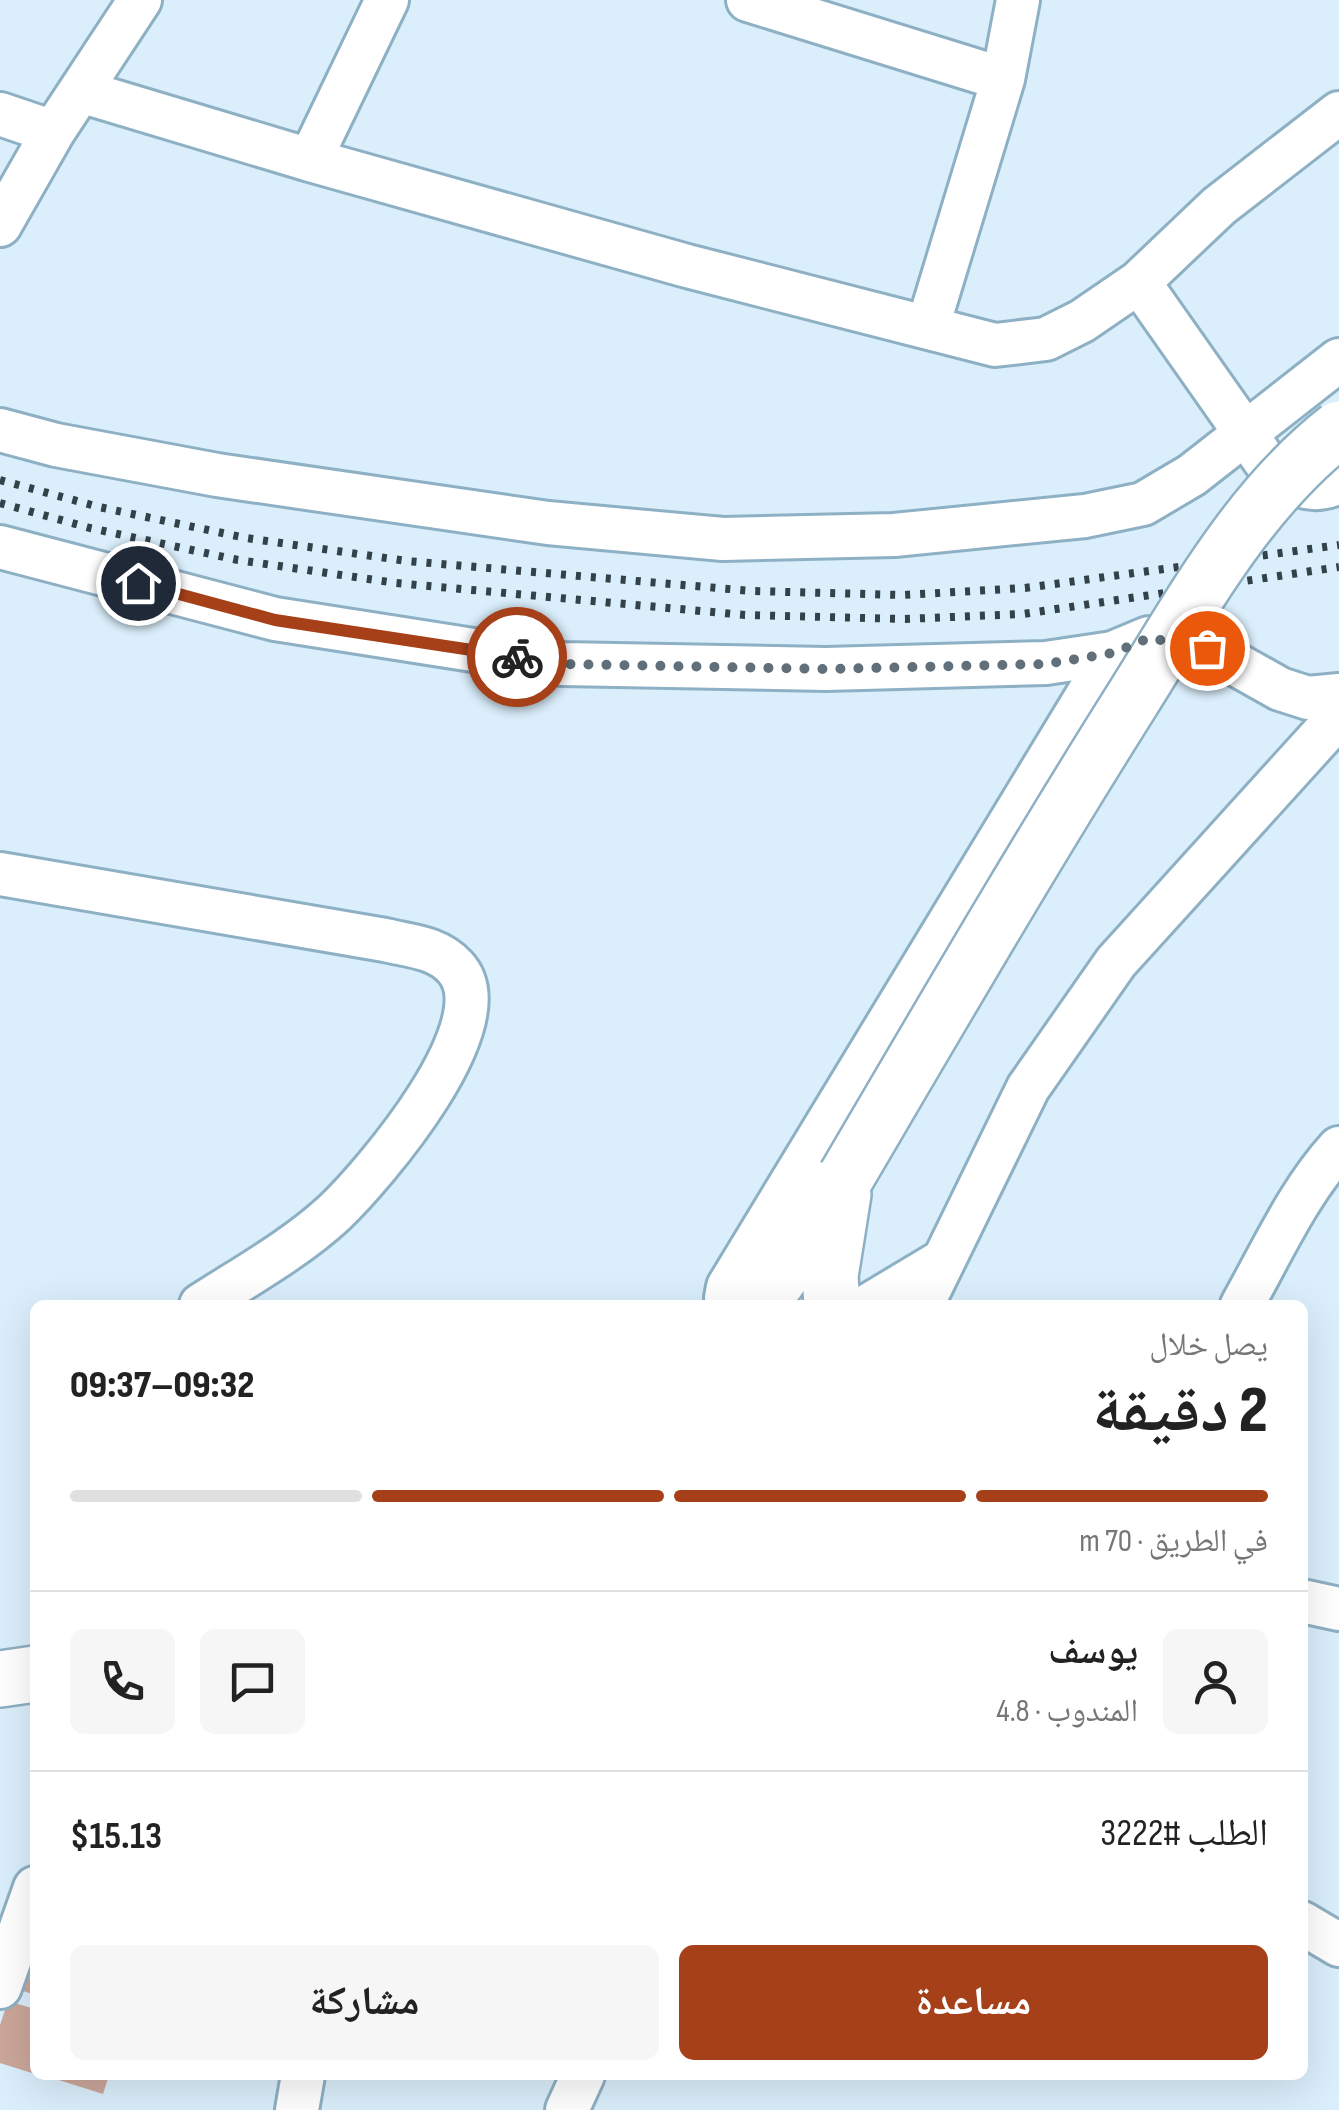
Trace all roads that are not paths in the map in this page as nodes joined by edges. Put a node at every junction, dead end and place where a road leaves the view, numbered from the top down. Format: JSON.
{"nodes":[{"id":1,"x":140,"y":0,"type":"edge"},
{"id":2,"x":386,"y":0,"type":"edge"},
{"id":3,"x":748,"y":0,"type":"edge"},
{"id":4,"x":1018,"y":0,"type":"edge"},
{"id":5,"x":1002,"y":79,"type":"junction"},
{"id":6,"x":80,"y":91,"type":"junction"},
{"id":7,"x":1339,"y":113,"type":"edge"},
{"id":8,"x":0,"y":114,"type":"edge"},
{"id":9,"x":53,"y":132,"type":"junction"},
{"id":10,"x":310,"y":160,"type":"junction"},
{"id":11,"x":0,"y":225,"type":"edge"},
{"id":12,"x":1139,"y":282,"type":"junction"},
{"id":13,"x":928,"y":326,"type":"junction"},
{"id":14,"x":1339,"y":360,"type":"edge"},
{"id":15,"x":1339,"y":429,"type":"edge"},
{"id":16,"x":0,"y":430,"type":"edge"},
{"id":17,"x":1245,"y":435,"type":"junction"},
{"id":18,"x":1339,"y":482,"type":"edge"},
{"id":19,"x":0,"y":547,"type":"edge"},
{"id":20,"x":1113,"y":653,"type":"junction"},
{"id":21,"x":1339,"y":695,"type":"edge"},
{"id":22,"x":1339,"y":716,"type":"edge"},
{"id":23,"x":0,"y":874,"type":"edge"},
{"id":24,"x":1339,"y":1148,"type":"edge"},
{"id":25,"x":846,"y":1177,"type":"junction"},
{"id":26,"x":944,"y":1260,"type":"junction"},
{"id":27,"x":210,"y":1300,"type":"edge"},
{"id":28,"x":727,"y":1300,"type":"edge"},
{"id":29,"x":764,"y":1300,"type":"edge"},
{"id":30,"x":832,"y":1300,"type":"edge"},
{"id":31,"x":877,"y":1300,"type":"edge"},
{"id":32,"x":924,"y":1300,"type":"edge"},
{"id":33,"x":1245,"y":1300,"type":"edge"},
{"id":34,"x":1308,"y":1602,"type":"edge"},
{"id":35,"x":1339,"y":1609,"type":"edge"},
{"id":36,"x":30,"y":1675,"type":"edge"},
{"id":37,"x":0,"y":1679,"type":"edge"},
{"id":38,"x":30,"y":1902,"type":"edge"},
{"id":39,"x":1308,"y":1926,"type":"edge"},
{"id":40,"x":1339,"y":1944,"type":"edge"},
{"id":41,"x":0,"y":1986,"type":"edge"},
{"id":42,"x":303,"y":2080,"type":"edge"},
{"id":43,"x":581,"y":2080,"type":"edge"},
{"id":44,"x":297,"y":2110,"type":"edge"},
{"id":45,"x":567,"y":2110,"type":"edge"}],
"edges":[{"from":1,"to":6,"type":"street"},
{"from":2,"to":10,"type":"street"},
{"from":3,"to":5,"type":"street"},
{"from":4,"to":5,"type":"street"},
{"from":5,"to":13,"type":"street"},
{"from":6,"to":9,"type":"street"},
{"from":6,"to":10,"type":"street"},
{"from":7,"to":12,"type":"street"},
{"from":8,"to":9,"type":"street"},
{"from":9,"to":11,"type":"street"},
{"from":10,"to":13,"type":"street"},
{"from":12,"to":13,"type":"street"},
{"from":12,"to":17,"type":"street"},
{"from":14,"to":17,"type":"street"},
{"from":15,"to":25,"type":"main road","bridge":true},
{"from":16,"to":17,"type":"street"},
{"from":17,"to":18,"type":"street"},
{"from":19,"to":20,"type":"street"},
{"from":20,"to":21,"type":"street"},
{"from":20,"to":28,"type":"street"},
{"from":22,"to":26,"type":"street"},
{"from":23,"to":27,"type":"street"},
{"from":24,"to":33,"type":"street"},
{"from":25,"to":29,"type":"main road"},
{"from":25,"to":30,"type":"main road"},
{"from":26,"to":31,"type":"street"},
{"from":26,"to":32,"type":"street"},
{"from":34,"to":35,"type":"street"},
{"from":36,"to":37,"type":"main road"},
{"from":38,"to":41,"type":"street"},
{"from":39,"to":40,"type":"street"},
{"from":42,"to":44,"type":"street"},
{"from":43,"to":45,"type":"street"}]}
